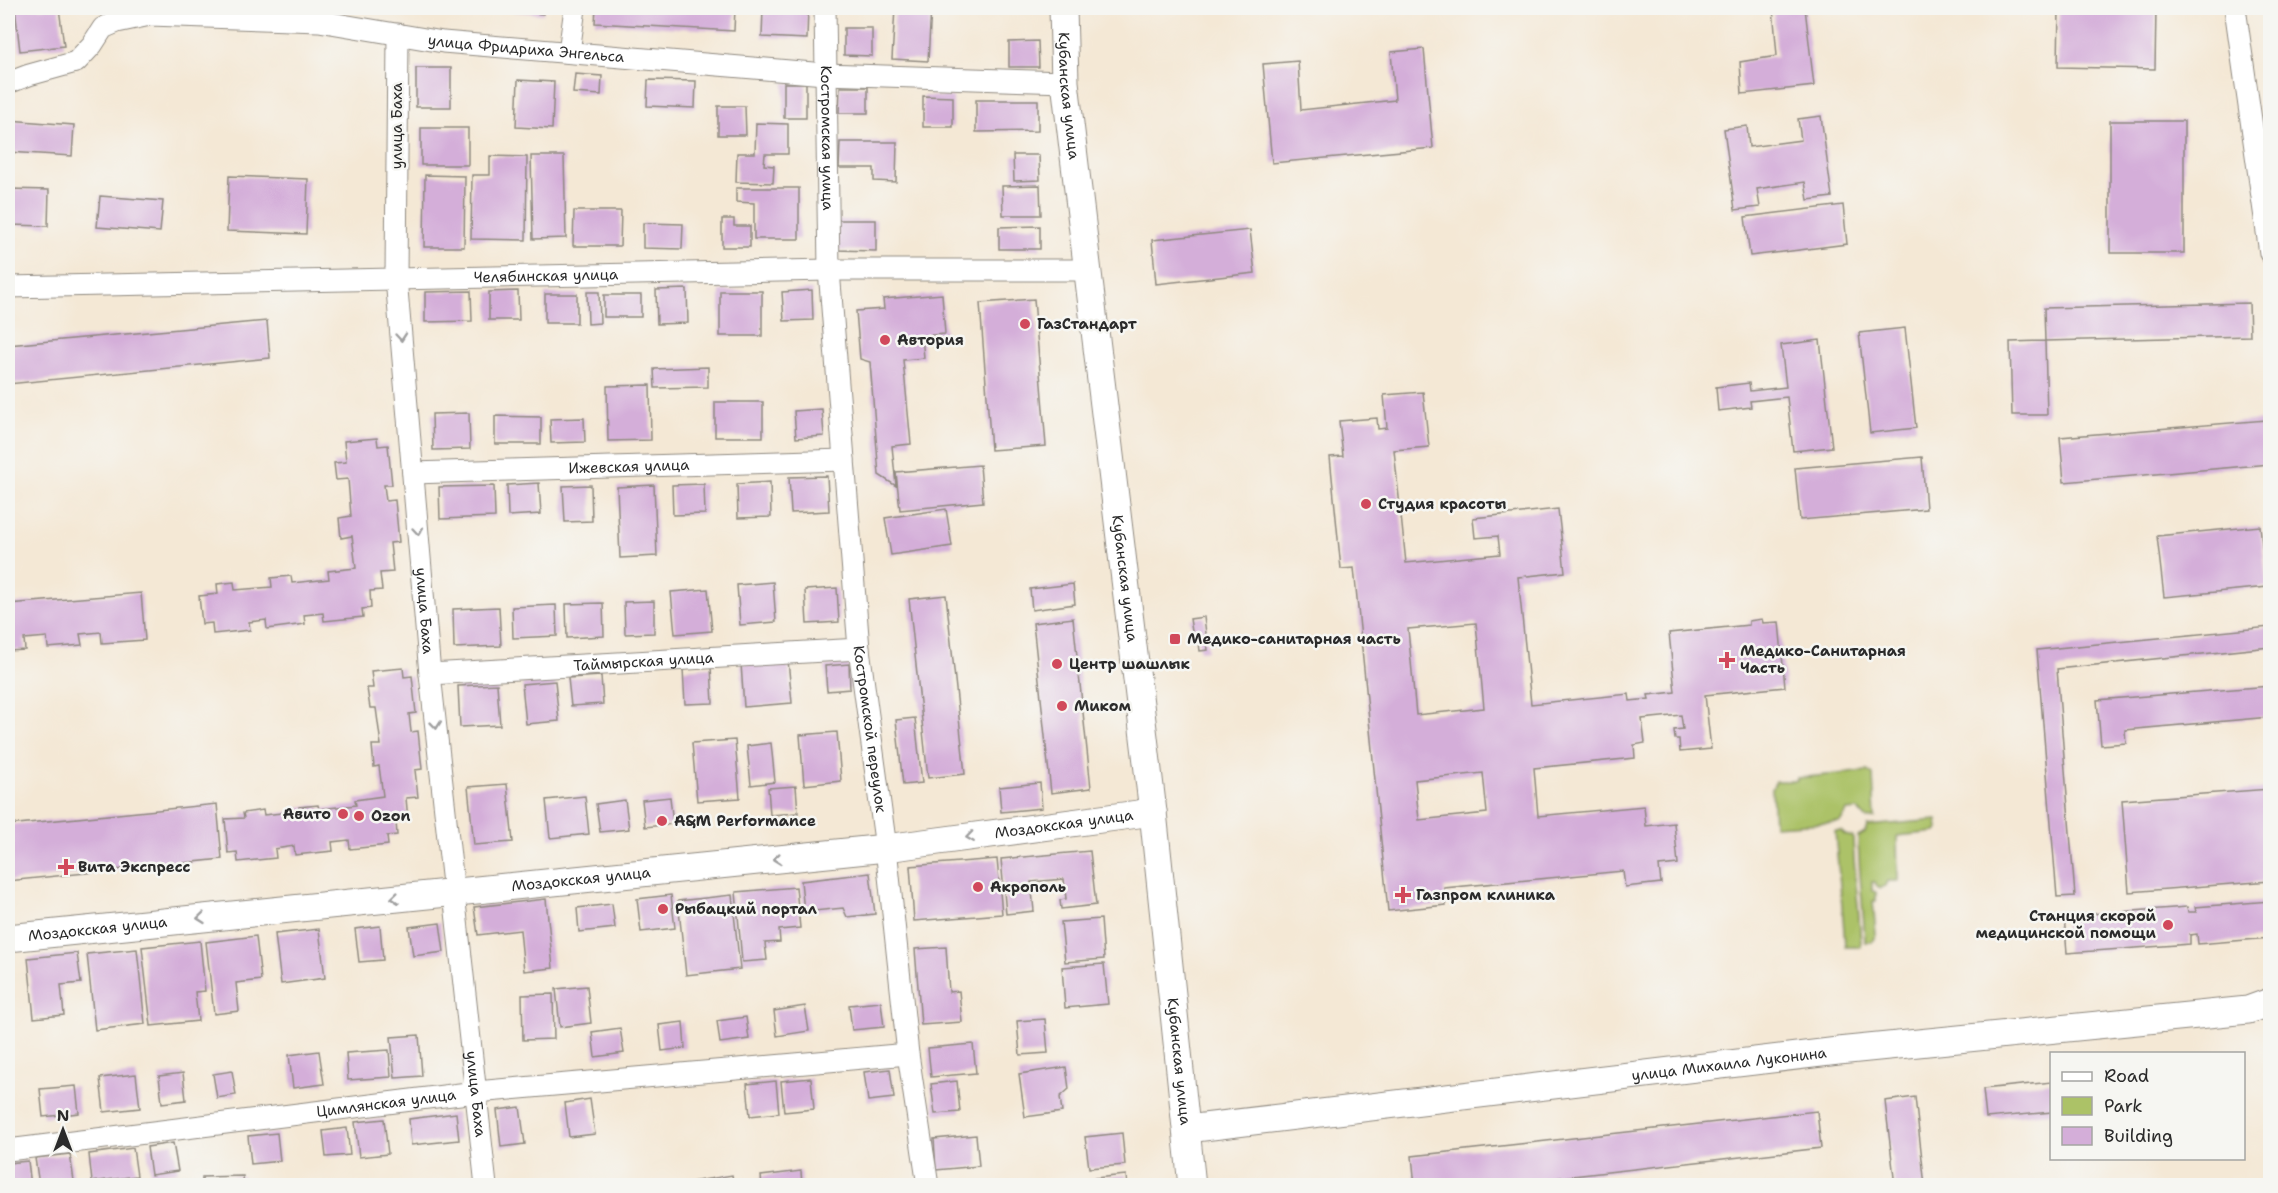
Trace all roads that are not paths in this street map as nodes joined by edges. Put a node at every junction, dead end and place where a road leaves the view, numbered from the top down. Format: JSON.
{"nodes":[{"id":1,"x":574,"y":8,"type":"edge"},
{"id":2,"x":825,"y":8,"type":"edge"},
{"id":3,"x":1063,"y":8,"type":"edge"},
{"id":4,"x":2235,"y":8,"type":"edge"},
{"id":5,"x":398,"y":34,"type":"junction"},
{"id":6,"x":569,"y":52,"type":"junction"},
{"id":7,"x":825,"y":74,"type":"junction"},
{"id":8,"x":1065,"y":82,"type":"junction"},
{"id":9,"x":8,"y":83,"type":"edge"},
{"id":10,"x":2271,"y":253,"type":"edge"},
{"id":11,"x":829,"y":270,"type":"junction"},
{"id":12,"x":1086,"y":270,"type":"junction"},
{"id":13,"x":396,"y":278,"type":"junction"},
{"id":14,"x":8,"y":287,"type":"edge"},
{"id":15,"x":844,"y":460,"type":"junction"},
{"id":16,"x":413,"y":473,"type":"junction"},
{"id":17,"x":860,"y":649,"type":"junction"},
{"id":18,"x":430,"y":674,"type":"junction"},
{"id":19,"x":1153,"y":812,"type":"junction"},
{"id":20,"x":886,"y":848,"type":"junction"},
{"id":21,"x":453,"y":892,"type":"junction"},
{"id":22,"x":8,"y":938,"type":"edge"},
{"id":23,"x":2271,"y":1002,"type":"edge"},
{"id":24,"x":908,"y":1054,"type":"junction"},
{"id":25,"x":476,"y":1092,"type":"junction"},
{"id":26,"x":1186,"y":1129,"type":"junction"},
{"id":27,"x":8,"y":1150,"type":"edge"},
{"id":28,"x":486,"y":1185,"type":"edge"},
{"id":29,"x":928,"y":1185,"type":"edge"},
{"id":30,"x":1192,"y":1185,"type":"edge"}],
"edges":[{"from":1,"to":6,"type":"street"},
{"from":2,"to":7,"type":"street","name":"Костромская улица"},
{"from":3,"to":8,"type":"main road","name":"Кубанская улица"},
{"from":4,"to":10,"type":"street"},
{"from":5,"to":6,"type":"street","name":"улица Фридриха Энгельса"},
{"from":5,"to":9,"type":"street","name":"улица Фридриха Энгельса"},
{"from":5,"to":13,"type":"street","name":"улица Баха"},
{"from":6,"to":7,"type":"street","name":"улица Фридриха Энгельса"},
{"from":7,"to":8,"type":"street","name":"улица Фридриха Энгельса"},
{"from":7,"to":11,"type":"street","name":"Костромская улица"},
{"from":8,"to":12,"type":"main road","name":"Кубанская улица"},
{"from":11,"to":12,"type":"street","name":"Челябинская улица"},
{"from":11,"to":13,"type":"street","name":"Челябинская улица"},
{"from":11,"to":15,"type":"street","name":"Костромской переулок"},
{"from":12,"to":19,"type":"main road","name":"Кубанская улица"},
{"from":13,"to":14,"type":"street","name":"Челябинская улица"},
{"from":13,"to":16,"type":"street","name":"улица Баха","one_way":true},
{"from":15,"to":16,"type":"street","name":"Ижевская улица"},
{"from":15,"to":17,"type":"street","name":"Костромской переулок"},
{"from":16,"to":18,"type":"street","name":"улица Баха","one_way":true},
{"from":17,"to":18,"type":"street","name":"Таймырская улица"},
{"from":17,"to":20,"type":"street","name":"Костромской переулок"},
{"from":18,"to":21,"type":"street","name":"улица Баха","one_way":true},
{"from":19,"to":20,"type":"main road","name":"Моздокская улица","one_way":true},
{"from":19,"to":26,"type":"main road","name":"Кубанская улица"},
{"from":20,"to":21,"type":"main road","name":"Моздокская улица","one_way":true},
{"from":20,"to":24,"type":"street","name":"Костромской переулок"},
{"from":21,"to":22,"type":"main road","name":"Моздокская улица","one_way":true},
{"from":21,"to":25,"type":"street","name":"улица Баха"},
{"from":23,"to":26,"type":"main road","name":"улица Михаила Луконина"},
{"from":24,"to":25,"type":"street","name":"Цимлянская улица"},
{"from":24,"to":29,"type":"street","name":"Костромской переулок"},
{"from":25,"to":27,"type":"street","name":"Цимлянская улица"},
{"from":25,"to":28,"type":"street","name":"улица Баха"},
{"from":26,"to":30,"type":"main road","name":"Кубанская улица"}]}
